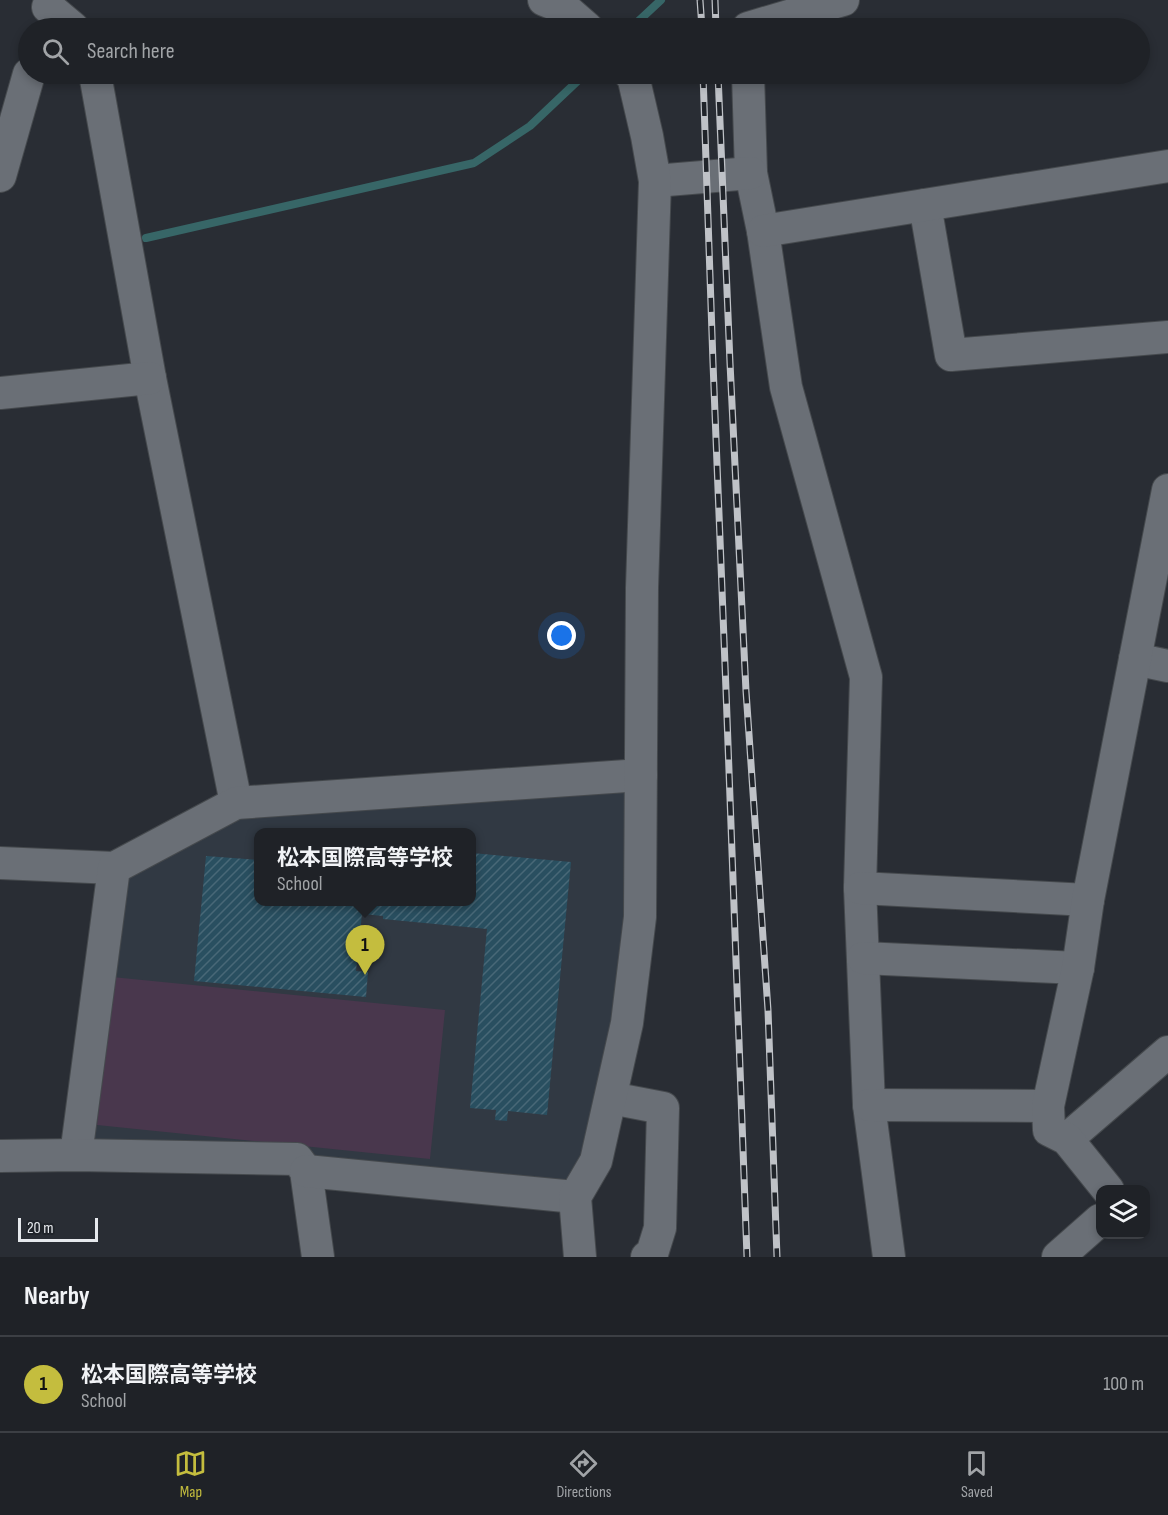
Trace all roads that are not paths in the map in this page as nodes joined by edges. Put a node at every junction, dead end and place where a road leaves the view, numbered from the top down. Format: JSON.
{"nodes":[{"id":1,"x":751,"y":0,"type":"edge"},
{"id":2,"x":843,"y":0,"type":"edge"},
{"id":3,"x":558,"y":3,"type":"edge"},
{"id":4,"x":575,"y":18,"type":"edge"},
{"id":5,"x":749,"y":18,"type":"edge"},
{"id":6,"x":782,"y":18,"type":"edge"},
{"id":7,"x":26,"y":84,"type":"edge"},
{"id":8,"x":97,"y":84,"type":"edge"},
{"id":9,"x":635,"y":84,"type":"edge"},
{"id":10,"x":748,"y":84,"type":"edge"},
{"id":11,"x":1168,"y":166,"type":"edge"},
{"id":12,"x":751,"y":173,"type":"junction"},
{"id":13,"x":0,"y":176,"type":"edge"},
{"id":14,"x":655,"y":181,"type":"junction"},
{"id":15,"x":925,"y":205,"type":"junction"},
{"id":16,"x":764,"y":231,"type":"junction"},
{"id":17,"x":1168,"y":337,"type":"edge"},
{"id":18,"x":150,"y":378,"type":"junction"},
{"id":19,"x":0,"y":393,"type":"edge"},
{"id":20,"x":1168,"y":490,"type":"edge"},
{"id":21,"x":1135,"y":659,"type":"junction"},
{"id":22,"x":1168,"y":666,"type":"edge"},
{"id":23,"x":640,"y":775,"type":"junction"},
{"id":24,"x":236,"y":803,"type":"junction"},
{"id":25,"x":0,"y":863,"type":"edge"},
{"id":26,"x":114,"y":868,"type":"junction"},
{"id":27,"x":860,"y":888,"type":"junction"},
{"id":28,"x":1088,"y":900,"type":"junction"},
{"id":29,"x":863,"y":958,"type":"junction"},
{"id":30,"x":1078,"y":968,"type":"junction"},
{"id":31,"x":1168,"y":1052,"type":"edge"},
{"id":32,"x":611,"y":1098,"type":"junction"},
{"id":33,"x":869,"y":1105,"type":"junction"},
{"id":34,"x":1048,"y":1106,"type":"junction"},
{"id":35,"x":1067,"y":1140,"type":"junction"},
{"id":36,"x":76,"y":1155,"type":"junction"},
{"id":37,"x":0,"y":1156,"type":"edge"},
{"id":38,"x":306,"y":1171,"type":"junction"},
{"id":39,"x":1104,"y":1185,"type":"edge"},
{"id":40,"x":575,"y":1197,"type":"junction"},
{"id":41,"x":1096,"y":1224,"type":"edge"},
{"id":42,"x":1099,"y":1239,"type":"edge"},
{"id":43,"x":318,"y":1257,"type":"edge"},
{"id":44,"x":580,"y":1257,"type":"edge"},
{"id":45,"x":647,"y":1257,"type":"edge"},
{"id":46,"x":889,"y":1257,"type":"edge"},
{"id":47,"x":1058,"y":1257,"type":"edge"},
{"id":48,"x":1094,"y":1257,"type":"edge"}],
"edges":[{"from":1,"to":5,"type":"street"},
{"from":2,"to":6,"type":"street"},
{"from":3,"to":4,"type":"street"},
{"from":7,"to":13,"type":"street"},
{"from":8,"to":18,"type":"street"},
{"from":9,"to":14,"type":"street"},
{"from":10,"to":12,"type":"street"},
{"from":11,"to":15,"type":"street"},
{"from":12,"to":14,"type":"street"},
{"from":12,"to":16,"type":"street"},
{"from":14,"to":23,"type":"street"},
{"from":15,"to":16,"type":"street"},
{"from":15,"to":17,"type":"street"},
{"from":16,"to":27,"type":"street"},
{"from":18,"to":19,"type":"street"},
{"from":18,"to":24,"type":"street"},
{"from":20,"to":21,"type":"street"},
{"from":21,"to":22,"type":"street"},
{"from":21,"to":28,"type":"street"},
{"from":23,"to":24,"type":"street"},
{"from":23,"to":32,"type":"street"},
{"from":24,"to":26,"type":"street"},
{"from":25,"to":26,"type":"street"},
{"from":26,"to":36,"type":"street"},
{"from":27,"to":28,"type":"street"},
{"from":27,"to":29,"type":"street"},
{"from":28,"to":30,"type":"street"},
{"from":29,"to":30,"type":"street"},
{"from":29,"to":33,"type":"street"},
{"from":30,"to":34,"type":"street"},
{"from":31,"to":35,"type":"street"},
{"from":32,"to":40,"type":"street"},
{"from":32,"to":45,"type":"street"},
{"from":33,"to":34,"type":"street"},
{"from":33,"to":46,"type":"street"},
{"from":34,"to":35,"type":"street"},
{"from":35,"to":39,"type":"street"},
{"from":36,"to":37,"type":"street"},
{"from":36,"to":38,"type":"street"},
{"from":38,"to":40,"type":"street"},
{"from":38,"to":43,"type":"street"},
{"from":40,"to":44,"type":"street"},
{"from":41,"to":47,"type":"street"},
{"from":42,"to":48,"type":"street"}]}
